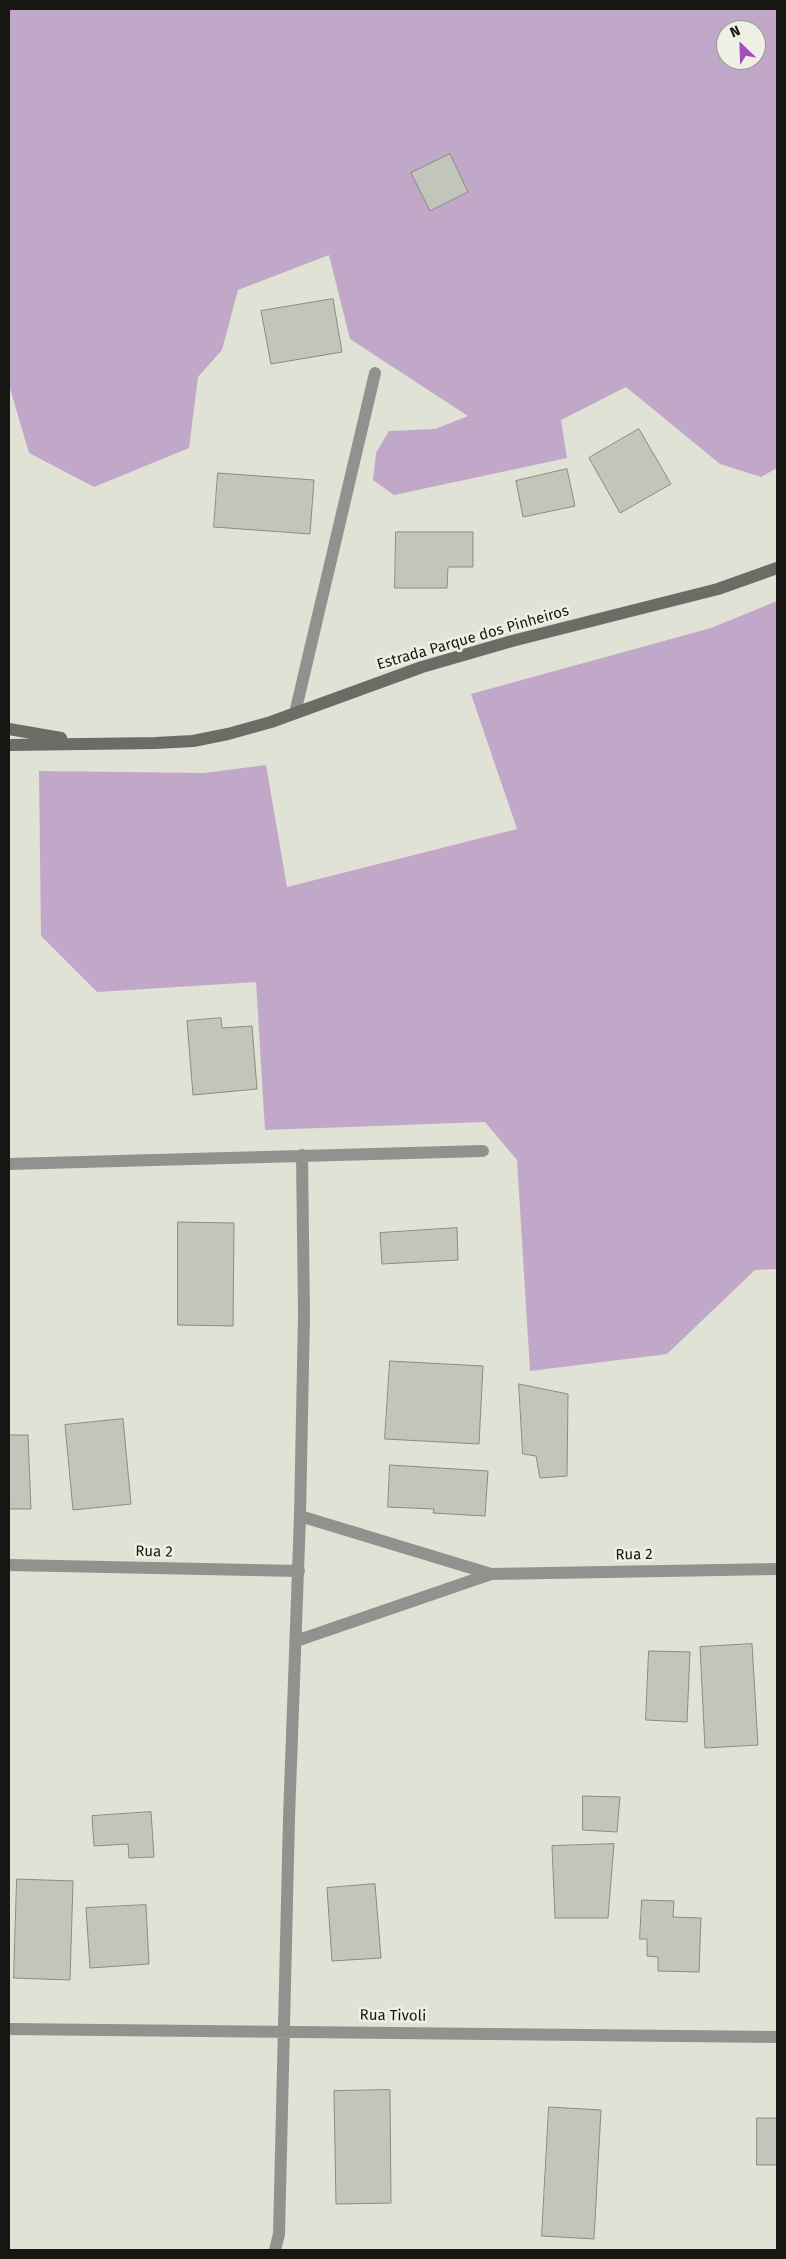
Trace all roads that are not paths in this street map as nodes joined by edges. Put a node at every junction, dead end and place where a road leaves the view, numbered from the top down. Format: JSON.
{"nodes":[{"id":1,"x":375,"y":373,"type":"dead end"},
{"id":2,"x":777,"y":568,"type":"edge"},
{"id":3,"x":295,"y":713,"type":"junction"},
{"id":4,"x":9,"y":729,"type":"edge"},
{"id":5,"x":88,"y":743,"type":"junction"},
{"id":6,"x":9,"y":745,"type":"edge"},
{"id":7,"x":483,"y":1151,"type":"dead end"},
{"id":8,"x":302,"y":1155,"type":"junction"},
{"id":9,"x":9,"y":1164,"type":"edge"},
{"id":10,"x":300,"y":1516,"type":"junction"},
{"id":11,"x":9,"y":1565,"type":"edge"},
{"id":12,"x":777,"y":1569,"type":"edge"},
{"id":13,"x":299,"y":1571,"type":"junction"},
{"id":14,"x":491,"y":1574,"type":"junction"},
{"id":15,"x":296,"y":1641,"type":"junction"},
{"id":16,"x":9,"y":2029,"type":"edge"},
{"id":17,"x":283,"y":2031,"type":"junction"},
{"id":18,"x":777,"y":2038,"type":"edge"},
{"id":19,"x":275,"y":2250,"type":"edge"}],
"edges":[{"from":1,"to":3,"type":"street"},
{"from":2,"to":3,"type":"street","name":"Estrada Parque dos Pinheiros"},
{"from":3,"to":5,"type":"street","name":"Estrada Parque dos Pinheiros"},
{"from":4,"to":5,"type":"street","name":"Estrada Parque dos Pinheiros"},
{"from":5,"to":6,"type":"street","name":"Estrada Parque dos Pinheiros"},
{"from":7,"to":8,"type":"street"},
{"from":8,"to":9,"type":"street"},
{"from":8,"to":10,"type":"street"},
{"from":10,"to":13,"type":"street"},
{"from":10,"to":14,"type":"street","name":"Rua 2"},
{"from":11,"to":13,"type":"street","name":"Rua 2"},
{"from":12,"to":14,"type":"street","name":"Rua 2"},
{"from":13,"to":15,"type":"street"},
{"from":14,"to":15,"type":"street","name":"Rua 2"},
{"from":15,"to":17,"type":"street"},
{"from":16,"to":17,"type":"street","name":"Rua Tivoli"},
{"from":17,"to":18,"type":"street","name":"Rua Tivoli"},
{"from":17,"to":19,"type":"street"}]}
